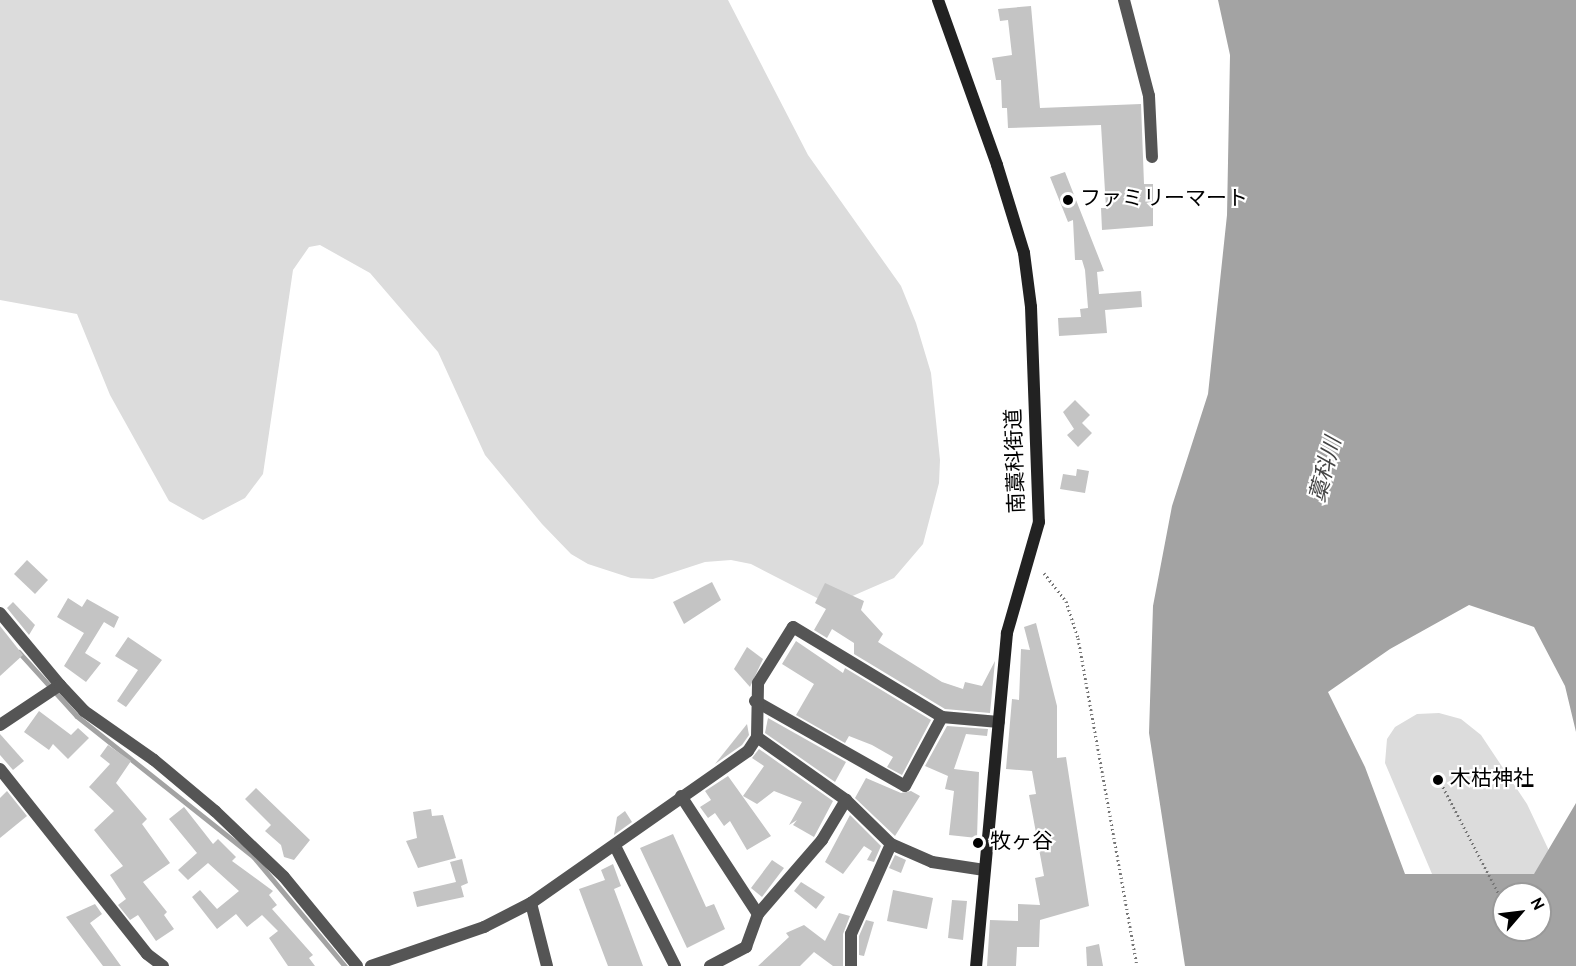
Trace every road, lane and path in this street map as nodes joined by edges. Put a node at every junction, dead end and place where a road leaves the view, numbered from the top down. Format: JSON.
{"nodes":[{"id":1,"x":938,"y":0,"type":"edge"},
{"id":2,"x":1125,"y":0,"type":"edge"},
{"id":3,"x":1152,"y":157,"type":"dead end"},
{"id":4,"x":1044,"y":573,"type":"dead end"},
{"id":5,"x":0,"y":613,"type":"edge"},
{"id":6,"x":60,"y":685,"type":"junction"},
{"id":7,"x":754,"y":701,"type":"junction"},
{"id":8,"x":942,"y":717,"type":"junction"},
{"id":9,"x":999,"y":722,"type":"junction"},
{"id":10,"x":0,"y":725,"type":"edge"},
{"id":11,"x":757,"y":737,"type":"junction"},
{"id":12,"x":0,"y":769,"type":"edge"},
{"id":13,"x":1441,"y":783,"type":"dead end"},
{"id":14,"x":681,"y":796,"type":"junction"},
{"id":15,"x":846,"y":800,"type":"junction"},
{"id":16,"x":891,"y":844,"type":"junction"},
{"id":17,"x":615,"y":846,"type":"junction"},
{"id":18,"x":984,"y":870,"type":"junction"},
{"id":19,"x":1493,"y":882,"type":"edge"},
{"id":20,"x":531,"y":903,"type":"junction"},
{"id":21,"x":758,"y":914,"type":"junction"},
{"id":22,"x":163,"y":966,"type":"edge"},
{"id":23,"x":357,"y":966,"type":"edge"},
{"id":24,"x":371,"y":966,"type":"edge"},
{"id":25,"x":547,"y":966,"type":"edge"},
{"id":26,"x":675,"y":966,"type":"edge"},
{"id":27,"x":710,"y":966,"type":"edge"},
{"id":28,"x":850,"y":966,"type":"edge"},
{"id":29,"x":976,"y":966,"type":"edge"},
{"id":30,"x":1137,"y":966,"type":"edge"}],
"edges":[{"from":1,"to":9,"type":"main road","name":"南藁科街道"},
{"from":2,"to":3,"type":"street"},
{"from":4,"to":30,"type":"path"},
{"from":5,"to":6,"type":"street"},
{"from":6,"to":10,"type":"street"},
{"from":6,"to":23,"type":"street"},
{"from":7,"to":8,"type":"street"},
{"from":7,"to":8,"type":"street"},
{"from":7,"to":11,"type":"street"},
{"from":8,"to":9,"type":"street"},
{"from":9,"to":18,"type":"main road","name":"南藁科街道"},
{"from":11,"to":14,"type":"street"},
{"from":11,"to":15,"type":"street"},
{"from":12,"to":22,"type":"street"},
{"from":13,"to":19,"type":"path"},
{"from":14,"to":17,"type":"street"},
{"from":14,"to":21,"type":"street"},
{"from":15,"to":16,"type":"street"},
{"from":15,"to":21,"type":"street"},
{"from":16,"to":18,"type":"street"},
{"from":16,"to":28,"type":"street"},
{"from":17,"to":20,"type":"street"},
{"from":17,"to":26,"type":"street"},
{"from":18,"to":29,"type":"main road","name":"南藁科街道"},
{"from":20,"to":24,"type":"street"},
{"from":20,"to":25,"type":"street"},
{"from":21,"to":27,"type":"street"}]}
